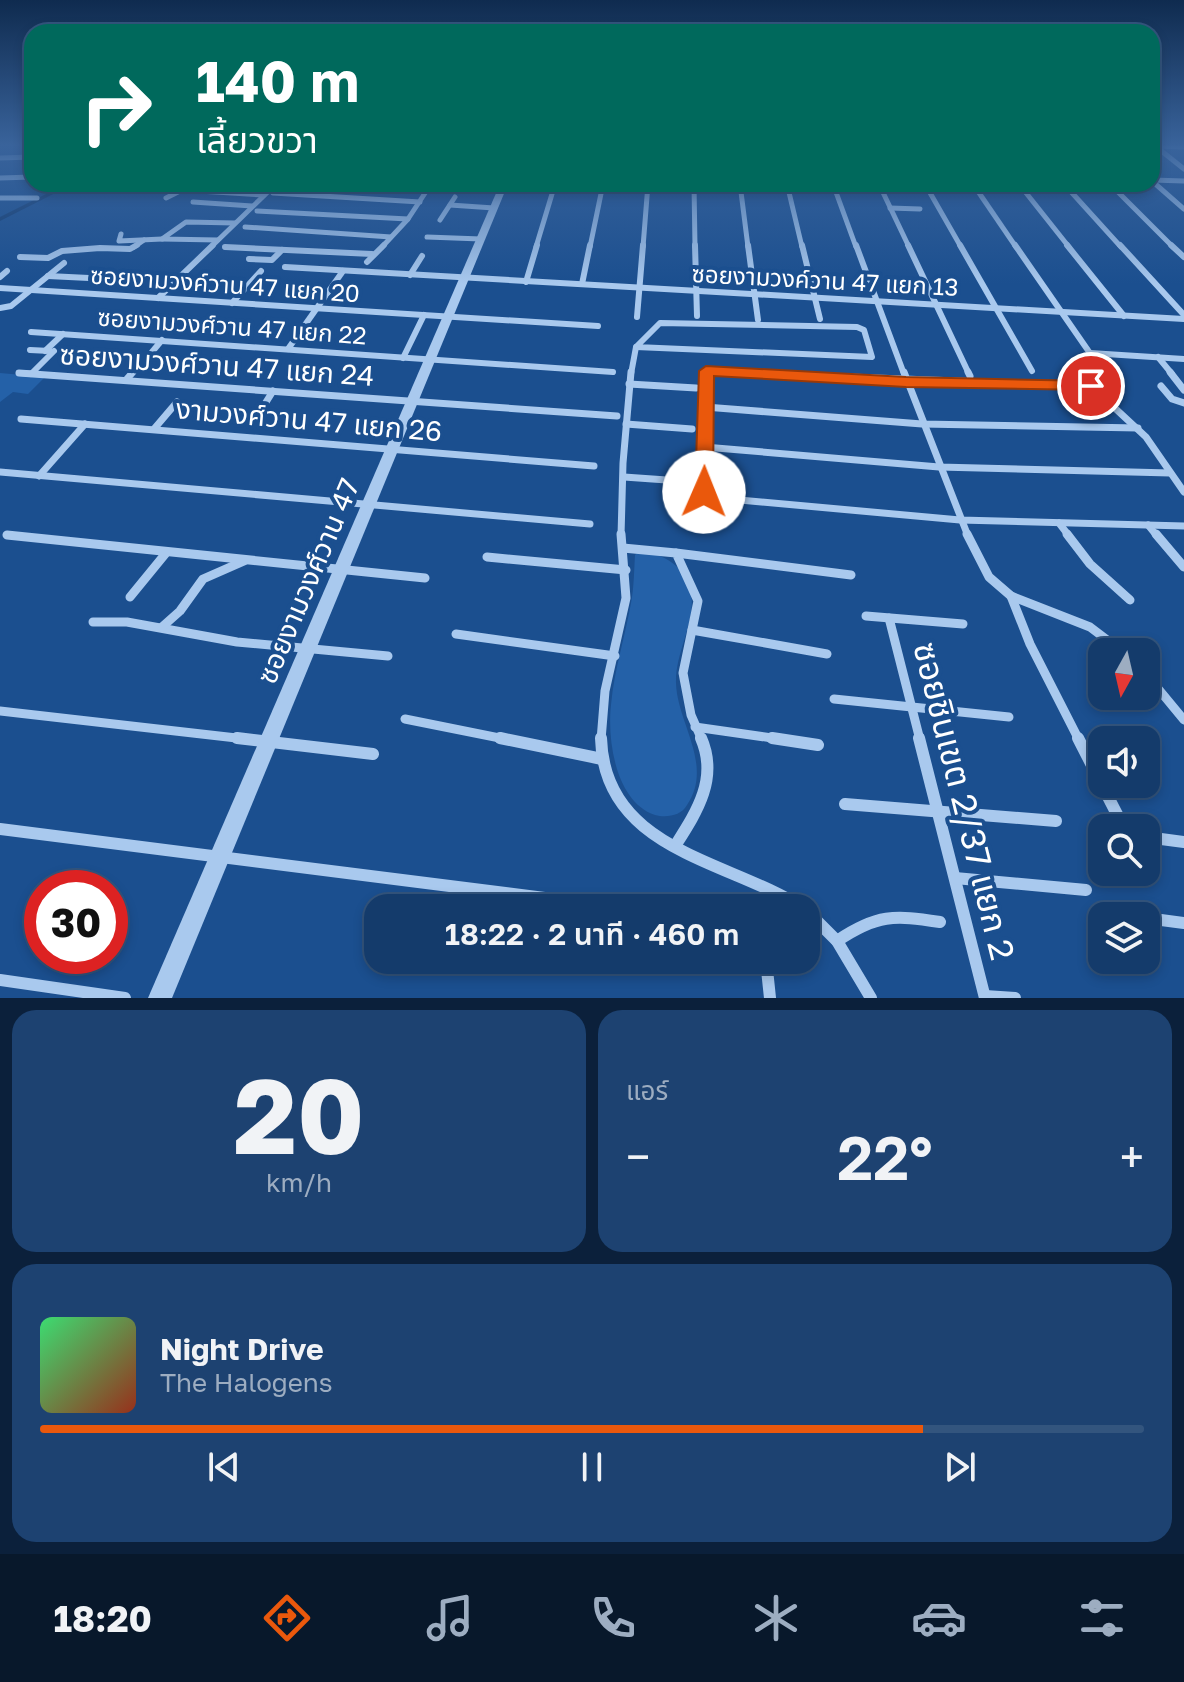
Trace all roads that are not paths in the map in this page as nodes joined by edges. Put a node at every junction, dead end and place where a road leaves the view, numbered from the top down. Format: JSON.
{"nodes":[{"id":1,"x":175,"y":192,"type":"edge"},
{"id":2,"x":205,"y":192,"type":"edge"},
{"id":3,"x":220,"y":192,"type":"edge"},
{"id":4,"x":267,"y":192,"type":"edge"},
{"id":5,"x":426,"y":192,"type":"edge"},
{"id":6,"x":501,"y":192,"type":"edge"},
{"id":7,"x":553,"y":192,"type":"edge"},
{"id":8,"x":601,"y":192,"type":"edge"},
{"id":9,"x":647,"y":192,"type":"edge"},
{"id":10,"x":694,"y":192,"type":"edge"},
{"id":11,"x":741,"y":192,"type":"edge"},
{"id":12,"x":789,"y":192,"type":"edge"},
{"id":13,"x":836,"y":192,"type":"edge"},
{"id":14,"x":883,"y":192,"type":"edge"},
{"id":15,"x":930,"y":192,"type":"edge"},
{"id":16,"x":979,"y":192,"type":"edge"},
{"id":17,"x":1025,"y":192,"type":"edge"},
{"id":18,"x":1071,"y":192,"type":"edge"},
{"id":19,"x":1118,"y":192,"type":"edge"},
{"id":20,"x":1165,"y":192,"type":"edge"},
{"id":21,"x":273,"y":193,"type":"dead end"},
{"id":22,"x":264,"y":195,"type":"junction"},
{"id":23,"x":455,"y":197,"type":"dead end"},
{"id":24,"x":0,"y":198,"type":"edge"},
{"id":25,"x":37,"y":198,"type":"dead end"},
{"id":26,"x":166,"y":198,"type":"dead end"},
{"id":27,"x":420,"y":202,"type":"junction"},
{"id":28,"x":450,"y":205,"type":"junction"},
{"id":29,"x":494,"y":208,"type":"junction"},
{"id":30,"x":890,"y":208,"type":"junction"},
{"id":31,"x":254,"y":209,"type":"junction"},
{"id":32,"x":920,"y":209,"type":"dead end"},
{"id":33,"x":1184,"y":209,"type":"edge"},
{"id":34,"x":408,"y":219,"type":"junction"},
{"id":35,"x":440,"y":220,"type":"dead end"},
{"id":36,"x":235,"y":223,"type":"junction"},
{"id":37,"x":245,"y":227,"type":"dead end"},
{"id":38,"x":121,"y":234,"type":"dead end"},
{"id":39,"x":391,"y":237,"type":"junction"},
{"id":40,"x":427,"y":237,"type":"dead end"},
{"id":41,"x":162,"y":239,"type":"junction"},
{"id":42,"x":481,"y":239,"type":"junction"},
{"id":43,"x":144,"y":240,"type":"junction"},
{"id":44,"x":218,"y":240,"type":"junction"},
{"id":45,"x":225,"y":247,"type":"dead end"},
{"id":46,"x":282,"y":250,"type":"junction"},
{"id":47,"x":372,"y":254,"type":"junction"},
{"id":48,"x":422,"y":256,"type":"dead end"},
{"id":49,"x":20,"y":257,"type":"dead end"},
{"id":50,"x":1184,"y":257,"type":"edge"},
{"id":51,"x":249,"y":259,"type":"dead end"},
{"id":52,"x":367,"y":262,"type":"dead end"},
{"id":53,"x":384,"y":262,"type":"dead end"},
{"id":54,"x":64,"y":263,"type":"dead end"},
{"id":55,"x":285,"y":267,"type":"dead end"},
{"id":56,"x":7,"y":271,"type":"dead end"},
{"id":57,"x":261,"y":271,"type":"dead end"},
{"id":58,"x":343,"y":271,"type":"junction"},
{"id":59,"x":377,"y":273,"type":"junction"},
{"id":60,"x":410,"y":275,"type":"junction"},
{"id":61,"x":47,"y":276,"type":"junction"},
{"id":62,"x":0,"y":277,"type":"edge"},
{"id":63,"x":89,"y":278,"type":"dead end"},
{"id":64,"x":465,"y":278,"type":"junction"},
{"id":65,"x":526,"y":282,"type":"junction"},
{"id":66,"x":582,"y":284,"type":"junction"},
{"id":67,"x":0,"y":288,"type":"edge"},
{"id":68,"x":640,"y":288,"type":"junction"},
{"id":69,"x":29,"y":290,"type":"junction"},
{"id":70,"x":697,"y":291,"type":"junction"},
{"id":71,"x":756,"y":294,"type":"junction"},
{"id":72,"x":158,"y":298,"type":"junction"},
{"id":73,"x":816,"y":298,"type":"junction"},
{"id":74,"x":875,"y":302,"type":"junction"},
{"id":75,"x":232,"y":303,"type":"junction"},
{"id":76,"x":936,"y":305,"type":"junction"},
{"id":77,"x":0,"y":308,"type":"edge"},
{"id":78,"x":317,"y":309,"type":"junction"},
{"id":79,"x":997,"y":309,"type":"junction"},
{"id":80,"x":1062,"y":313,"type":"junction"},
{"id":81,"x":424,"y":315,"type":"junction"},
{"id":82,"x":697,"y":316,"type":"dead end"},
{"id":83,"x":1124,"y":316,"type":"junction"},
{"id":84,"x":448,"y":317,"type":"junction"},
{"id":85,"x":637,"y":317,"type":"dead end"},
{"id":86,"x":1184,"y":317,"type":"edge"},
{"id":87,"x":820,"y":319,"type":"dead end"},
{"id":88,"x":758,"y":320,"type":"dead end"},
{"id":89,"x":598,"y":326,"type":"dead end"},
{"id":90,"x":31,"y":332,"type":"dead end"},
{"id":91,"x":63,"y":334,"type":"junction"},
{"id":92,"x":162,"y":340,"type":"junction"},
{"id":93,"x":635,"y":347,"type":"junction"},
{"id":94,"x":288,"y":349,"type":"junction"},
{"id":95,"x":30,"y":350,"type":"dead end"},
{"id":96,"x":45,"y":351,"type":"junction"},
{"id":97,"x":152,"y":352,"type":"dead end"},
{"id":98,"x":1090,"y":353,"type":"junction"},
{"id":99,"x":1158,"y":357,"type":"junction"},
{"id":100,"x":403,"y":358,"type":"junction"},
{"id":101,"x":430,"y":359,"type":"junction"},
{"id":102,"x":1184,"y":359,"type":"edge"},
{"id":103,"x":141,"y":364,"type":"dead end"},
{"id":104,"x":1032,"y":371,"type":"dead end"},
{"id":105,"x":613,"y":372,"type":"dead end"},
{"id":106,"x":1103,"y":372,"type":"dead end"},
{"id":107,"x":19,"y":373,"type":"dead end"},
{"id":108,"x":31,"y":374,"type":"junction"},
{"id":109,"x":970,"y":376,"type":"dead end"},
{"id":110,"x":126,"y":380,"type":"junction"},
{"id":111,"x":906,"y":382,"type":"junction"},
{"id":112,"x":629,"y":384,"type":"junction"},
{"id":113,"x":1161,"y":386,"type":"dead end"},
{"id":114,"x":696,"y":388,"type":"dead end"},
{"id":115,"x":1184,"y":390,"type":"edge"},
{"id":116,"x":273,"y":391,"type":"junction"},
{"id":117,"x":413,"y":401,"type":"junction"},
{"id":118,"x":177,"y":402,"type":"dead end"},
{"id":119,"x":1184,"y":403,"type":"edge"},
{"id":120,"x":263,"y":407,"type":"dead end"},
{"id":121,"x":705,"y":407,"type":"junction"},
{"id":122,"x":617,"y":416,"type":"dead end"},
{"id":123,"x":21,"y":419,"type":"dead end"},
{"id":124,"x":85,"y":424,"type":"junction"},
{"id":125,"x":626,"y":424,"type":"junction"},
{"id":126,"x":922,"y":424,"type":"junction"},
{"id":127,"x":1138,"y":428,"type":"junction"},
{"id":128,"x":154,"y":429,"type":"junction"},
{"id":129,"x":692,"y":429,"type":"dead end"},
{"id":130,"x":704,"y":447,"type":"junction"},
{"id":131,"x":393,"y":448,"type":"junction"},
{"id":132,"x":594,"y":466,"type":"dead end"},
{"id":133,"x":939,"y":467,"type":"junction"},
{"id":134,"x":0,"y":472,"type":"edge"},
{"id":135,"x":1170,"y":473,"type":"junction"},
{"id":136,"x":39,"y":476,"type":"junction"},
{"id":137,"x":624,"y":477,"type":"junction"},
{"id":138,"x":695,"y":482,"type":"dead end"},
{"id":139,"x":1184,"y":492,"type":"edge"},
{"id":140,"x":369,"y":504,"type":"junction"},
{"id":141,"x":960,"y":520,"type":"junction"},
{"id":142,"x":1059,"y":523,"type":"junction"},
{"id":143,"x":590,"y":524,"type":"dead end"},
{"id":144,"x":1148,"y":525,"type":"junction"},
{"id":145,"x":1184,"y":526,"type":"edge"},
{"id":146,"x":7,"y":535,"type":"dead end"},
{"id":147,"x":623,"y":548,"type":"junction"},
{"id":148,"x":166,"y":553,"type":"junction"},
{"id":149,"x":676,"y":553,"type":"junction"},
{"id":150,"x":487,"y":557,"type":"dead end"},
{"id":151,"x":248,"y":559,"type":"junction"},
{"id":152,"x":1184,"y":567,"type":"edge"},
{"id":153,"x":341,"y":569,"type":"junction"},
{"id":154,"x":626,"y":570,"type":"junction"},
{"id":155,"x":851,"y":575,"type":"dead end"},
{"id":156,"x":425,"y":578,"type":"dead end"},
{"id":157,"x":1011,"y":596,"type":"junction"},
{"id":158,"x":130,"y":597,"type":"dead end"},
{"id":159,"x":1130,"y":600,"type":"dead end"},
{"id":160,"x":866,"y":616,"type":"dead end"},
{"id":161,"x":889,"y":618,"type":"junction"},
{"id":162,"x":93,"y":622,"type":"dead end"},
{"id":163,"x":963,"y":624,"type":"dead end"},
{"id":164,"x":162,"y":627,"type":"junction"},
{"id":165,"x":692,"y":630,"type":"junction"},
{"id":166,"x":456,"y":634,"type":"dead end"},
{"id":167,"x":1105,"y":638,"type":"edge"},
{"id":168,"x":309,"y":646,"type":"junction"},
{"id":169,"x":827,"y":654,"type":"dead end"},
{"id":170,"x":388,"y":656,"type":"dead end"},
{"id":171,"x":615,"y":656,"type":"junction"},
{"id":172,"x":1160,"y":691,"type":"edge"},
{"id":173,"x":834,"y":699,"type":"dead end"},
{"id":174,"x":911,"y":707,"type":"junction"},
{"id":175,"x":0,"y":711,"type":"edge"},
{"id":176,"x":1009,"y":717,"type":"dead end"},
{"id":177,"x":405,"y":719,"type":"dead end"},
{"id":178,"x":1184,"y":720,"type":"edge"},
{"id":179,"x":695,"y":727,"type":"junction"},
{"id":180,"x":269,"y":741,"type":"junction"},
{"id":181,"x":818,"y":745,"type":"dead end"},
{"id":182,"x":373,"y":754,"type":"dead end"},
{"id":183,"x":602,"y":759,"type":"junction"},
{"id":184,"x":845,"y":804,"type":"dead end"},
{"id":185,"x":939,"y":814,"type":"junction"},
{"id":186,"x":1117,"y":814,"type":"edge"},
{"id":187,"x":1056,"y":821,"type":"dead end"},
{"id":188,"x":0,"y":829,"type":"edge"},
{"id":189,"x":1160,"y":839,"type":"edge"},
{"id":190,"x":1184,"y":842,"type":"edge"},
{"id":191,"x":675,"y":846,"type":"junction"},
{"id":192,"x":218,"y":858,"type":"junction"},
{"id":193,"x":955,"y":878,"type":"junction"},
{"id":194,"x":1086,"y":890,"type":"dead end"},
{"id":195,"x":510,"y":894,"type":"edge"},
{"id":196,"x":774,"y":894,"type":"edge"},
{"id":197,"x":1160,"y":920,"type":"edge"},
{"id":198,"x":940,"y":922,"type":"dead end"},
{"id":199,"x":1184,"y":923,"type":"edge"},
{"id":200,"x":820,"y":924,"type":"edge"},
{"id":201,"x":837,"y":941,"type":"junction"},
{"id":202,"x":767,"y":974,"type":"edge"},
{"id":203,"x":0,"y":980,"type":"edge"},
{"id":204,"x":985,"y":997,"type":"edge"},
{"id":205,"x":125,"y":998,"type":"edge"},
{"id":206,"x":160,"y":998,"type":"edge"},
{"id":207,"x":770,"y":998,"type":"edge"},
{"id":208,"x":871,"y":998,"type":"edge"},
{"id":209,"x":1015,"y":998,"type":"edge"}],
"edges":[{"from":1,"to":26,"type":"street"},
{"from":2,"to":31,"type":"street"},
{"from":3,"to":22,"type":"street"},
{"from":4,"to":22,"type":"street"},
{"from":5,"to":27,"type":"street"},
{"from":6,"to":29,"type":"street","name":"ซอยงามวงศ์วาน 47"},
{"from":7,"to":65,"type":"street"},
{"from":8,"to":66,"type":"street"},
{"from":9,"to":68,"type":"street"},
{"from":10,"to":70,"type":"street"},
{"from":11,"to":71,"type":"street"},
{"from":12,"to":73,"type":"street"},
{"from":13,"to":74,"type":"street"},
{"from":14,"to":30,"type":"street"},
{"from":15,"to":79,"type":"street"},
{"from":16,"to":80,"type":"street"},
{"from":17,"to":83,"type":"street"},
{"from":18,"to":86,"type":"street"},
{"from":19,"to":50,"type":"street"},
{"from":20,"to":33,"type":"street"},
{"from":21,"to":27,"type":"street"},
{"from":22,"to":31,"type":"street"},
{"from":23,"to":28,"type":"street"},
{"from":24,"to":25,"type":"street"},
{"from":27,"to":34,"type":"street"},
{"from":28,"to":29,"type":"street"},
{"from":28,"to":35,"type":"street"},
{"from":29,"to":42,"type":"street","name":"ซอยงามวงศ์วาน 47"},
{"from":30,"to":32,"type":"street"},
{"from":30,"to":76,"type":"street"},
{"from":31,"to":34,"type":"street"},
{"from":31,"to":36,"type":"street"},
{"from":34,"to":39,"type":"street"},
{"from":36,"to":41,"type":"street"},
{"from":36,"to":44,"type":"street"},
{"from":37,"to":39,"type":"street"},
{"from":38,"to":43,"type":"street"},
{"from":39,"to":47,"type":"street"},
{"from":40,"to":42,"type":"street"},
{"from":41,"to":43,"type":"street"},
{"from":41,"to":44,"type":"street"},
{"from":42,"to":64,"type":"street","name":"ซอยงามวงศ์วาน 47"},
{"from":43,"to":49,"type":"street"},
{"from":44,"to":72,"type":"street"},
{"from":45,"to":46,"type":"street"},
{"from":46,"to":47,"type":"street"},
{"from":46,"to":51,"type":"street"},
{"from":47,"to":52,"type":"street"},
{"from":48,"to":60,"type":"street"},
{"from":53,"to":59,"type":"street"},
{"from":54,"to":61,"type":"street"},
{"from":55,"to":58,"type":"street","name":"ซอยงามวงค์วาน 47 แยก 13"},
{"from":56,"to":62,"type":"street"},
{"from":57,"to":75,"type":"street"},
{"from":58,"to":59,"type":"street","name":"ซอยงามวงค์วาน 47 แยก 13"},
{"from":58,"to":78,"type":"street"},
{"from":59,"to":60,"type":"street","name":"ซอยงามวงค์วาน 47 แยก 13"},
{"from":60,"to":64,"type":"street","name":"ซอยงามวงค์วาน 47 แยก 13"},
{"from":61,"to":63,"type":"street"},
{"from":61,"to":69,"type":"street"},
{"from":64,"to":65,"type":"street","name":"ซอยงามวงค์วาน 47 แยก 13"},
{"from":64,"to":84,"type":"street","name":"ซอยงามวงศ์วาน 47"},
{"from":65,"to":66,"type":"street","name":"ซอยงามวงค์วาน 47 แยก 13"},
{"from":66,"to":68,"type":"street","name":"ซอยงามวงค์วาน 47 แยก 13"},
{"from":67,"to":69,"type":"street","name":"ซอยงามวงค์วาน 47 แยก 20"},
{"from":68,"to":70,"type":"street","name":"ซอยงามวงค์วาน 47 แยก 13"},
{"from":68,"to":85,"type":"street"},
{"from":69,"to":72,"type":"street","name":"ซอยงามวงค์วาน 47 แยก 20"},
{"from":69,"to":77,"type":"street"},
{"from":70,"to":71,"type":"street","name":"ซอยงามวงค์วาน 47 แยก 13"},
{"from":70,"to":82,"type":"street"},
{"from":71,"to":73,"type":"street","name":"ซอยงามวงค์วาน 47 แยก 13"},
{"from":71,"to":88,"type":"street"},
{"from":72,"to":75,"type":"street","name":"ซอยงามวงค์วาน 47 แยก 20"},
{"from":73,"to":74,"type":"street","name":"ซอยงามวงค์วาน 47 แยก 13"},
{"from":73,"to":87,"type":"street"},
{"from":74,"to":76,"type":"street","name":"ซอยงามวงค์วาน 47 แยก 13"},
{"from":74,"to":111,"type":"street"},
{"from":75,"to":78,"type":"street","name":"ซอยงามวงค์วาน 47 แยก 20"},
{"from":76,"to":79,"type":"street","name":"ซอยงามวงค์วาน 47 แยก 13"},
{"from":76,"to":109,"type":"street"},
{"from":78,"to":81,"type":"street","name":"ซอยงามวงค์วาน 47 แยก 20"},
{"from":78,"to":94,"type":"street"},
{"from":79,"to":80,"type":"street","name":"ซอยงามวงค์วาน 47 แยก 13"},
{"from":79,"to":104,"type":"street"},
{"from":80,"to":83,"type":"street","name":"ซอยงามวงค์วาน 47 แยก 13"},
{"from":80,"to":98,"type":"street"},
{"from":81,"to":84,"type":"street","name":"ซอยงามวงค์วาน 47 แยก 20"},
{"from":81,"to":100,"type":"street"},
{"from":83,"to":86,"type":"street","name":"ซอยงามวงค์วาน 47 แยก 13"},
{"from":84,"to":89,"type":"street","name":"ซอยงามวงค์วาน 47 แยก 20"},
{"from":84,"to":101,"type":"street","name":"ซอยงามวงศ์วาน 47"},
{"from":90,"to":91,"type":"street","name":"ซอยงามวงศ์วาน 47 แยก 22"},
{"from":91,"to":92,"type":"street","name":"ซอยงามวงศ์วาน 47 แยก 22"},
{"from":91,"to":96,"type":"street"},
{"from":92,"to":94,"type":"street","name":"ซอยงามวงศ์วาน 47 แยก 22"},
{"from":92,"to":97,"type":"street"},
{"from":93,"to":93,"type":"street"},
{"from":93,"to":112,"type":"street"},
{"from":94,"to":100,"type":"street","name":"ซอยงามวงศ์วาน 47 แยก 22"},
{"from":95,"to":96,"type":"street"},
{"from":96,"to":108,"type":"street"},
{"from":98,"to":99,"type":"street"},
{"from":98,"to":106,"type":"street"},
{"from":99,"to":102,"type":"street"},
{"from":99,"to":115,"type":"street"},
{"from":100,"to":101,"type":"street","name":"ซอยงามวงศ์วาน 47 แยก 22"},
{"from":101,"to":105,"type":"street","name":"ซอยงามวงศ์วาน 47 แยก 22"},
{"from":101,"to":117,"type":"street","name":"ซอยงามวงศ์วาน 47"},
{"from":103,"to":110,"type":"street"},
{"from":107,"to":108,"type":"street","name":"ซอยงามวงศ์วาน 47 แยก 24"},
{"from":108,"to":110,"type":"street","name":"ซอยงามวงศ์วาน 47 แยก 24"},
{"from":110,"to":116,"type":"street","name":"ซอยงามวงศ์วาน 47 แยก 24"},
{"from":111,"to":121,"type":"street"},
{"from":111,"to":126,"type":"street"},
{"from":111,"to":127,"type":"street"},
{"from":112,"to":114,"type":"street"},
{"from":112,"to":125,"type":"street"},
{"from":113,"to":119,"type":"street"},
{"from":116,"to":117,"type":"street","name":"ซอยงามวงศ์วาน 47 แยก 24"},
{"from":116,"to":120,"type":"street"},
{"from":117,"to":122,"type":"street","name":"ซอยงามวงศ์วาน 47 แยก 24"},
{"from":117,"to":131,"type":"street","name":"ซอยงามวงศ์วาน 47"},
{"from":118,"to":128,"type":"street"},
{"from":121,"to":126,"type":"street"},
{"from":121,"to":130,"type":"street"},
{"from":123,"to":124,"type":"street","name":"งามวงศ์วาน 47 แยก 26"},
{"from":124,"to":128,"type":"street","name":"งามวงศ์วาน 47 แยก 26"},
{"from":124,"to":136,"type":"street"},
{"from":125,"to":129,"type":"street"},
{"from":125,"to":137,"type":"street"},
{"from":126,"to":127,"type":"street"},
{"from":126,"to":133,"type":"street"},
{"from":127,"to":135,"type":"street"},
{"from":128,"to":131,"type":"street","name":"งามวงศ์วาน 47 แยก 26"},
{"from":130,"to":133,"type":"street"},
{"from":130,"to":141,"type":"street"},
{"from":131,"to":132,"type":"street","name":"งามวงศ์วาน 47 แยก 26"},
{"from":131,"to":140,"type":"street","name":"ซอยงามวงศ์วาน 47"},
{"from":133,"to":135,"type":"street"},
{"from":133,"to":141,"type":"street"},
{"from":134,"to":136,"type":"street"},
{"from":135,"to":139,"type":"street"},
{"from":136,"to":140,"type":"street"},
{"from":137,"to":138,"type":"street"},
{"from":137,"to":147,"type":"street"},
{"from":140,"to":143,"type":"street"},
{"from":140,"to":153,"type":"street","name":"ซอยงามวงศ์วาน 47"},
{"from":141,"to":142,"type":"street"},
{"from":141,"to":157,"type":"street"},
{"from":142,"to":144,"type":"street"},
{"from":142,"to":159,"type":"street"},
{"from":144,"to":145,"type":"street"},
{"from":144,"to":152,"type":"street"},
{"from":146,"to":148,"type":"street"},
{"from":147,"to":149,"type":"street"},
{"from":147,"to":154,"type":"street"},
{"from":148,"to":151,"type":"street"},
{"from":148,"to":158,"type":"street"},
{"from":149,"to":155,"type":"street"},
{"from":149,"to":165,"type":"street"},
{"from":150,"to":154,"type":"street"},
{"from":151,"to":153,"type":"street"},
{"from":151,"to":164,"type":"street"},
{"from":153,"to":156,"type":"street"},
{"from":153,"to":168,"type":"street","name":"ซอยงามวงศ์วาน 47"},
{"from":154,"to":171,"type":"street"},
{"from":157,"to":167,"type":"street"},
{"from":157,"to":186,"type":"street"},
{"from":160,"to":161,"type":"street"},
{"from":161,"to":163,"type":"street"},
{"from":161,"to":174,"type":"street","name":"ซอยชินเขต 2/37 แยก 2"},
{"from":162,"to":164,"type":"street"},
{"from":164,"to":168,"type":"street"},
{"from":165,"to":169,"type":"street"},
{"from":165,"to":179,"type":"street"},
{"from":166,"to":171,"type":"street"},
{"from":168,"to":170,"type":"street"},
{"from":168,"to":180,"type":"street","name":"ซอยงามวงศ์วาน 47"},
{"from":171,"to":183,"type":"street"},
{"from":172,"to":178,"type":"street"},
{"from":173,"to":174,"type":"street"},
{"from":174,"to":176,"type":"street"},
{"from":174,"to":185,"type":"street","name":"ซอยชินเขต 2/37 แยก 2"},
{"from":175,"to":180,"type":"street"},
{"from":177,"to":183,"type":"street"},
{"from":179,"to":181,"type":"street"},
{"from":179,"to":191,"type":"street"},
{"from":180,"to":182,"type":"street"},
{"from":180,"to":192,"type":"street","name":"ซอยงามวงศ์วาน 47"},
{"from":183,"to":191,"type":"street"},
{"from":184,"to":185,"type":"street"},
{"from":185,"to":187,"type":"street"},
{"from":185,"to":193,"type":"street","name":"ซอยชินเขต 2/37 แยก 2"},
{"from":188,"to":192,"type":"street"},
{"from":189,"to":190,"type":"street"},
{"from":191,"to":196,"type":"street"},
{"from":192,"to":195,"type":"street"},
{"from":192,"to":206,"type":"street","name":"ซอยงามวงศ์วาน 47"},
{"from":193,"to":194,"type":"street"},
{"from":193,"to":204,"type":"street","name":"ซอยชินเขต 2/37 แยก 2"},
{"from":197,"to":199,"type":"street"},
{"from":198,"to":201,"type":"street"},
{"from":200,"to":201,"type":"street"},
{"from":201,"to":208,"type":"street"},
{"from":202,"to":207,"type":"street"},
{"from":203,"to":205,"type":"street"},
{"from":204,"to":209,"type":"street"}]}
